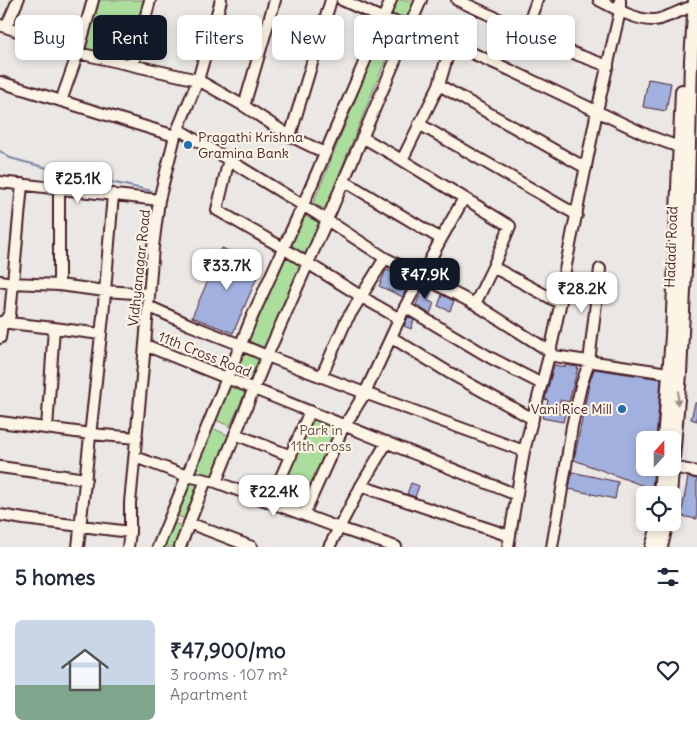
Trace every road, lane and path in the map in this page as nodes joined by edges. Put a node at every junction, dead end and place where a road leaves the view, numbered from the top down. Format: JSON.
{"nodes":[{"id":1,"x":18,"y":0,"type":"edge"},
{"id":2,"x":93,"y":0,"type":"edge"},
{"id":3,"x":150,"y":0,"type":"edge"},
{"id":4,"x":221,"y":0,"type":"edge"},
{"id":5,"x":275,"y":0,"type":"edge"},
{"id":6,"x":331,"y":0,"type":"edge"},
{"id":7,"x":342,"y":0,"type":"edge"},
{"id":8,"x":391,"y":0,"type":"edge"},
{"id":9,"x":421,"y":0,"type":"edge"},
{"id":10,"x":457,"y":0,"type":"edge"},
{"id":11,"x":535,"y":0,"type":"edge"},
{"id":12,"x":599,"y":0,"type":"edge"},
{"id":13,"x":620,"y":5,"type":"edge"},
{"id":14,"x":692,"y":7,"type":"edge"},
{"id":15,"x":375,"y":15,"type":"edge"},
{"id":16,"x":385,"y":15,"type":"edge"},
{"id":17,"x":414,"y":15,"type":"edge"},
{"id":18,"x":490,"y":15,"type":"edge"},
{"id":19,"x":531,"y":15,"type":"edge"},
{"id":20,"x":3,"y":26,"type":"edge"},
{"id":21,"x":15,"y":30,"type":"edge"},
{"id":22,"x":83,"y":35,"type":"edge"},
{"id":23,"x":83,"y":54,"type":"edge"},
{"id":24,"x":575,"y":54,"type":"edge"},
{"id":25,"x":477,"y":55,"type":"edge"},
{"id":26,"x":76,"y":60,"type":"edge"},
{"id":27,"x":366,"y":60,"type":"edge"},
{"id":28,"x":395,"y":60,"type":"edge"},
{"id":29,"x":446,"y":60,"type":"edge"},
{"id":30,"x":694,"y":62,"type":"edge"},
{"id":31,"x":133,"y":65,"type":"junction"},
{"id":32,"x":608,"y":66,"type":"junction"},
{"id":33,"x":198,"y":80,"type":"junction"},
{"id":34,"x":0,"y":82,"type":"edge"},
{"id":35,"x":439,"y":85,"type":"junction"},
{"id":36,"x":61,"y":101,"type":"junction"},
{"id":37,"x":244,"y":106,"type":"junction"},
{"id":38,"x":598,"y":111,"type":"junction"},
{"id":39,"x":419,"y":124,"type":"junction"},
{"id":40,"x":177,"y":132,"type":"junction"},
{"id":41,"x":290,"y":136,"type":"junction"},
{"id":42,"x":362,"y":137,"type":"junction"},
{"id":43,"x":679,"y":147,"type":"junction"},
{"id":44,"x":325,"y":153,"type":"junction"},
{"id":45,"x":228,"y":159,"type":"junction"},
{"id":46,"x":402,"y":160,"type":"junction"},
{"id":47,"x":586,"y":168,"type":"junction"},
{"id":48,"x":344,"y":181,"type":"junction"},
{"id":49,"x":0,"y":182,"type":"edge"},
{"id":50,"x":22,"y":184,"type":"junction"},
{"id":51,"x":60,"y":189,"type":"junction"},
{"id":52,"x":113,"y":194,"type":"junction"},
{"id":53,"x":464,"y":198,"type":"junction"},
{"id":54,"x":159,"y":200,"type":"junction"},
{"id":55,"x":303,"y":205,"type":"junction"},
{"id":56,"x":577,"y":215,"type":"junction"},
{"id":57,"x":327,"y":220,"type":"junction"},
{"id":58,"x":687,"y":227,"type":"edge"},
{"id":59,"x":441,"y":239,"type":"junction"},
{"id":60,"x":283,"y":248,"type":"junction"},
{"id":61,"x":384,"y":258,"type":"junction"},
{"id":62,"x":308,"y":264,"type":"junction"},
{"id":63,"x":493,"y":267,"type":"junction"},
{"id":64,"x":600,"y":269,"type":"dead end"},
{"id":65,"x":421,"y":277,"type":"junction"},
{"id":66,"x":0,"y":281,"type":"edge"},
{"id":67,"x":12,"y":283,"type":"junction"},
{"id":68,"x":59,"y":285,"type":"junction"},
{"id":69,"x":105,"y":291,"type":"junction"},
{"id":70,"x":149,"y":294,"type":"junction"},
{"id":71,"x":361,"y":296,"type":"junction"},
{"id":72,"x":560,"y":303,"type":"junction"},
{"id":73,"x":475,"y":304,"type":"junction"},
{"id":74,"x":148,"y":306,"type":"junction"},
{"id":75,"x":405,"y":307,"type":"junction"},
{"id":76,"x":400,"y":319,"type":"junction"},
{"id":77,"x":1,"y":323,"type":"edge"},
{"id":78,"x":54,"y":328,"type":"junction"},
{"id":79,"x":101,"y":334,"type":"junction"},
{"id":80,"x":391,"y":337,"type":"junction"},
{"id":81,"x":0,"y":338,"type":"edge"},
{"id":82,"x":145,"y":345,"type":"junction"},
{"id":83,"x":241,"y":345,"type":"junction"},
{"id":84,"x":550,"y":352,"type":"junction"},
{"id":85,"x":267,"y":356,"type":"junction"},
{"id":86,"x":589,"y":362,"type":"junction"},
{"id":87,"x":674,"y":374,"type":"junction"},
{"id":88,"x":321,"y":377,"type":"junction"},
{"id":89,"x":227,"y":378,"type":"junction"},
{"id":90,"x":542,"y":384,"type":"junction"},
{"id":91,"x":254,"y":388,"type":"junction"},
{"id":92,"x":365,"y":393,"type":"junction"},
{"id":93,"x":310,"y":411,"type":"junction"},
{"id":94,"x":533,"y":418,"type":"junction"},
{"id":95,"x":0,"y":422,"type":"edge"},
{"id":96,"x":345,"y":425,"type":"junction"},
{"id":97,"x":47,"y":428,"type":"junction"},
{"id":98,"x":665,"y":431,"type":"edge"},
{"id":99,"x":673,"y":431,"type":"edge"},
{"id":100,"x":91,"y":434,"type":"junction"},
{"id":101,"x":235,"y":434,"type":"junction"},
{"id":102,"x":137,"y":438,"type":"junction"},
{"id":103,"x":387,"y":442,"type":"junction"},
{"id":104,"x":524,"y":451,"type":"junction"},
{"id":105,"x":291,"y":456,"type":"junction"},
{"id":106,"x":135,"y":457,"type":"junction"},
{"id":107,"x":0,"y":467,"type":"edge"},
{"id":108,"x":681,"y":469,"type":"edge"},
{"id":109,"x":697,"y":472,"type":"edge"},
{"id":110,"x":186,"y":476,"type":"junction"},
{"id":111,"x":86,"y":479,"type":"junction"},
{"id":112,"x":206,"y":480,"type":"junction"},
{"id":113,"x":216,"y":482,"type":"junction"},
{"id":114,"x":361,"y":486,"type":"junction"},
{"id":115,"x":517,"y":495,"type":"junction"},
{"id":116,"x":270,"y":502,"type":"junction"},
{"id":117,"x":304,"y":514,"type":"junction"},
{"id":118,"x":0,"y":515,"type":"edge"},
{"id":119,"x":189,"y":523,"type":"junction"},
{"id":120,"x":80,"y":526,"type":"junction"},
{"id":121,"x":339,"y":528,"type":"junction"},
{"id":122,"x":657,"y":531,"type":"edge"},
{"id":123,"x":665,"y":531,"type":"edge"},
{"id":124,"x":130,"y":532,"type":"junction"},
{"id":125,"x":509,"y":542,"type":"edge"},
{"id":126,"x":78,"y":547,"type":"edge"},
{"id":127,"x":128,"y":547,"type":"edge"},
{"id":128,"x":158,"y":547,"type":"edge"},
{"id":129,"x":180,"y":547,"type":"edge"},
{"id":130,"x":252,"y":547,"type":"edge"},
{"id":131,"x":329,"y":547,"type":"edge"},
{"id":132,"x":396,"y":547,"type":"edge"},
{"id":133,"x":552,"y":547,"type":"edge"},
{"id":134,"x":652,"y":547,"type":"edge"},
{"id":135,"x":661,"y":547,"type":"edge"}],
"edges":[{"from":1,"to":20,"type":"street"},
{"from":2,"to":22,"type":"street"},
{"from":3,"to":31,"type":"street"},
{"from":4,"to":33,"type":"street","name":"Vidhyanagar Road"},
{"from":5,"to":37,"type":"street"},
{"from":6,"to":41,"type":"street"},
{"from":7,"to":15,"type":"street"},
{"from":8,"to":16,"type":"street"},
{"from":9,"to":17,"type":"street"},
{"from":10,"to":18,"type":"street"},
{"from":11,"to":19,"type":"street"},
{"from":12,"to":13,"type":"street"},
{"from":13,"to":14,"type":"street"},
{"from":13,"to":32,"type":"street"},
{"from":14,"to":30,"type":"main road","name":"Hadadi Road"},
{"from":14,"to":43,"type":"main road"},
{"from":20,"to":21,"type":"street"},
{"from":23,"to":31,"type":"street"},
{"from":24,"to":32,"type":"street"},
{"from":25,"to":38,"type":"street"},
{"from":26,"to":36,"type":"street"},
{"from":27,"to":44,"type":"street"},
{"from":28,"to":42,"type":"street"},
{"from":29,"to":35,"type":"street"},
{"from":30,"to":58,"type":"main road","name":"Hadadi Road"},
{"from":31,"to":33,"type":"street"},
{"from":32,"to":38,"type":"street"},
{"from":33,"to":37,"type":"street"},
{"from":33,"to":40,"type":"street","name":"Vidhyanagar Road"},
{"from":34,"to":36,"type":"street"},
{"from":35,"to":39,"type":"street"},
{"from":35,"to":47,"type":"street"},
{"from":36,"to":40,"type":"street"},
{"from":37,"to":41,"type":"street"},
{"from":38,"to":43,"type":"street"},
{"from":38,"to":47,"type":"street"},
{"from":39,"to":46,"type":"street"},
{"from":39,"to":56,"type":"street"},
{"from":40,"to":45,"type":"street"},
{"from":40,"to":54,"type":"street","name":"Vidhyanagar Road"},
{"from":41,"to":44,"type":"street"},
{"from":42,"to":46,"type":"street"},
{"from":42,"to":48,"type":"street"},
{"from":43,"to":58,"type":"main road"},
{"from":44,"to":55,"type":"street"},
{"from":45,"to":55,"type":"street"},
{"from":45,"to":60,"type":"street"},
{"from":46,"to":53,"type":"street"},
{"from":47,"to":56,"type":"street"},
{"from":48,"to":57,"type":"street"},
{"from":48,"to":59,"type":"street"},
{"from":49,"to":50,"type":"street"},
{"from":50,"to":51,"type":"street"},
{"from":50,"to":67,"type":"street"},
{"from":51,"to":52,"type":"street"},
{"from":51,"to":68,"type":"street"},
{"from":52,"to":54,"type":"street"},
{"from":52,"to":69,"type":"street"},
{"from":53,"to":59,"type":"street"},
{"from":53,"to":63,"type":"street"},
{"from":54,"to":70,"type":"street","name":"Vidhyanagar Road"},
{"from":55,"to":57,"type":"street"},
{"from":55,"to":60,"type":"street"},
{"from":56,"to":72,"type":"street"},
{"from":57,"to":61,"type":"street"},
{"from":57,"to":62,"type":"street"},
{"from":58,"to":87,"type":"main road","name":"Hadadi Road"},
{"from":59,"to":65,"type":"street"},
{"from":60,"to":62,"type":"street"},
{"from":60,"to":83,"type":"street"},
{"from":61,"to":65,"type":"street"},
{"from":61,"to":71,"type":"street"},
{"from":62,"to":71,"type":"street"},
{"from":62,"to":85,"type":"street"},
{"from":63,"to":72,"type":"street"},
{"from":63,"to":73,"type":"street"},
{"from":64,"to":86,"type":"street"},
{"from":65,"to":73,"type":"street"},
{"from":65,"to":75,"type":"street"},
{"from":66,"to":67,"type":"street"},
{"from":67,"to":68,"type":"street"},
{"from":67,"to":77,"type":"street"},
{"from":68,"to":69,"type":"street"},
{"from":69,"to":70,"type":"street"},
{"from":69,"to":79,"type":"street"},
{"from":70,"to":74,"type":"street","name":"Vidhyanagar Road"},
{"from":71,"to":76,"type":"street"},
{"from":71,"to":88,"type":"street"},
{"from":72,"to":84,"type":"street"},
{"from":73,"to":84,"type":"street"},
{"from":74,"to":82,"type":"street","name":"Vidhyanagar Road"},
{"from":74,"to":83,"type":"street"},
{"from":75,"to":76,"type":"street"},
{"from":75,"to":90,"type":"street"},
{"from":76,"to":80,"type":"street"},
{"from":77,"to":78,"type":"street"},
{"from":77,"to":81,"type":"street"},
{"from":78,"to":79,"type":"street"},
{"from":78,"to":97,"type":"street"},
{"from":79,"to":100,"type":"street"},
{"from":80,"to":92,"type":"street"},
{"from":80,"to":94,"type":"street"},
{"from":82,"to":89,"type":"street","name":"11th Cross Road"},
{"from":82,"to":102,"type":"street","name":"Vidhyanagar Road"},
{"from":83,"to":85,"type":"street"},
{"from":83,"to":89,"type":"street"},
{"from":84,"to":86,"type":"street"},
{"from":84,"to":90,"type":"street"},
{"from":85,"to":88,"type":"street"},
{"from":85,"to":91,"type":"street"},
{"from":86,"to":87,"type":"street"},
{"from":86,"to":133,"type":"street"},
{"from":87,"to":98,"type":"main road"},
{"from":87,"to":99,"type":"main road","name":"Hadadi Road","one_way":true},
{"from":88,"to":92,"type":"street"},
{"from":89,"to":91,"type":"street","name":"11th Cross Road"},
{"from":89,"to":110,"type":"street"},
{"from":90,"to":94,"type":"street"},
{"from":91,"to":93,"type":"street","name":"11th Cross Road"},
{"from":91,"to":101,"type":"street"},
{"from":92,"to":96,"type":"street"},
{"from":92,"to":104,"type":"street"},
{"from":93,"to":96,"type":"street","name":"11th Cross Road"},
{"from":93,"to":105,"type":"street"},
{"from":94,"to":104,"type":"street"},
{"from":95,"to":97,"type":"street"},
{"from":96,"to":103,"type":"street","name":"11th Cross Road"},
{"from":96,"to":117,"type":"street"},
{"from":97,"to":100,"type":"street"},
{"from":100,"to":102,"type":"street"},
{"from":100,"to":111,"type":"street"},
{"from":101,"to":105,"type":"street"},
{"from":101,"to":113,"type":"street"},
{"from":102,"to":106,"type":"street","name":"Vidhyanagar Road"},
{"from":103,"to":114,"type":"street"},
{"from":103,"to":115,"type":"street","name":"11th Cross Road"},
{"from":104,"to":115,"type":"street"},
{"from":105,"to":116,"type":"street"},
{"from":106,"to":110,"type":"street"},
{"from":106,"to":124,"type":"street","name":"Vidhyanagar Road"},
{"from":107,"to":111,"type":"street"},
{"from":108,"to":109,"type":"street"},
{"from":110,"to":112,"type":"street"},
{"from":110,"to":128,"type":"street"},
{"from":111,"to":120,"type":"street"},
{"from":112,"to":113,"type":"street"},
{"from":112,"to":119,"type":"street"},
{"from":113,"to":116,"type":"street"},
{"from":114,"to":121,"type":"street"},
{"from":114,"to":125,"type":"street"},
{"from":115,"to":125,"type":"street"},
{"from":116,"to":117,"type":"street"},
{"from":117,"to":121,"type":"street"},
{"from":118,"to":120,"type":"street"},
{"from":119,"to":129,"type":"street"},
{"from":119,"to":130,"type":"street"},
{"from":120,"to":124,"type":"street"},
{"from":120,"to":126,"type":"street"},
{"from":121,"to":131,"type":"street"},
{"from":121,"to":132,"type":"street"},
{"from":122,"to":134,"type":"main road"},
{"from":123,"to":135,"type":"main road"},
{"from":124,"to":127,"type":"street","name":"Vidhyanagar Road"}]}
